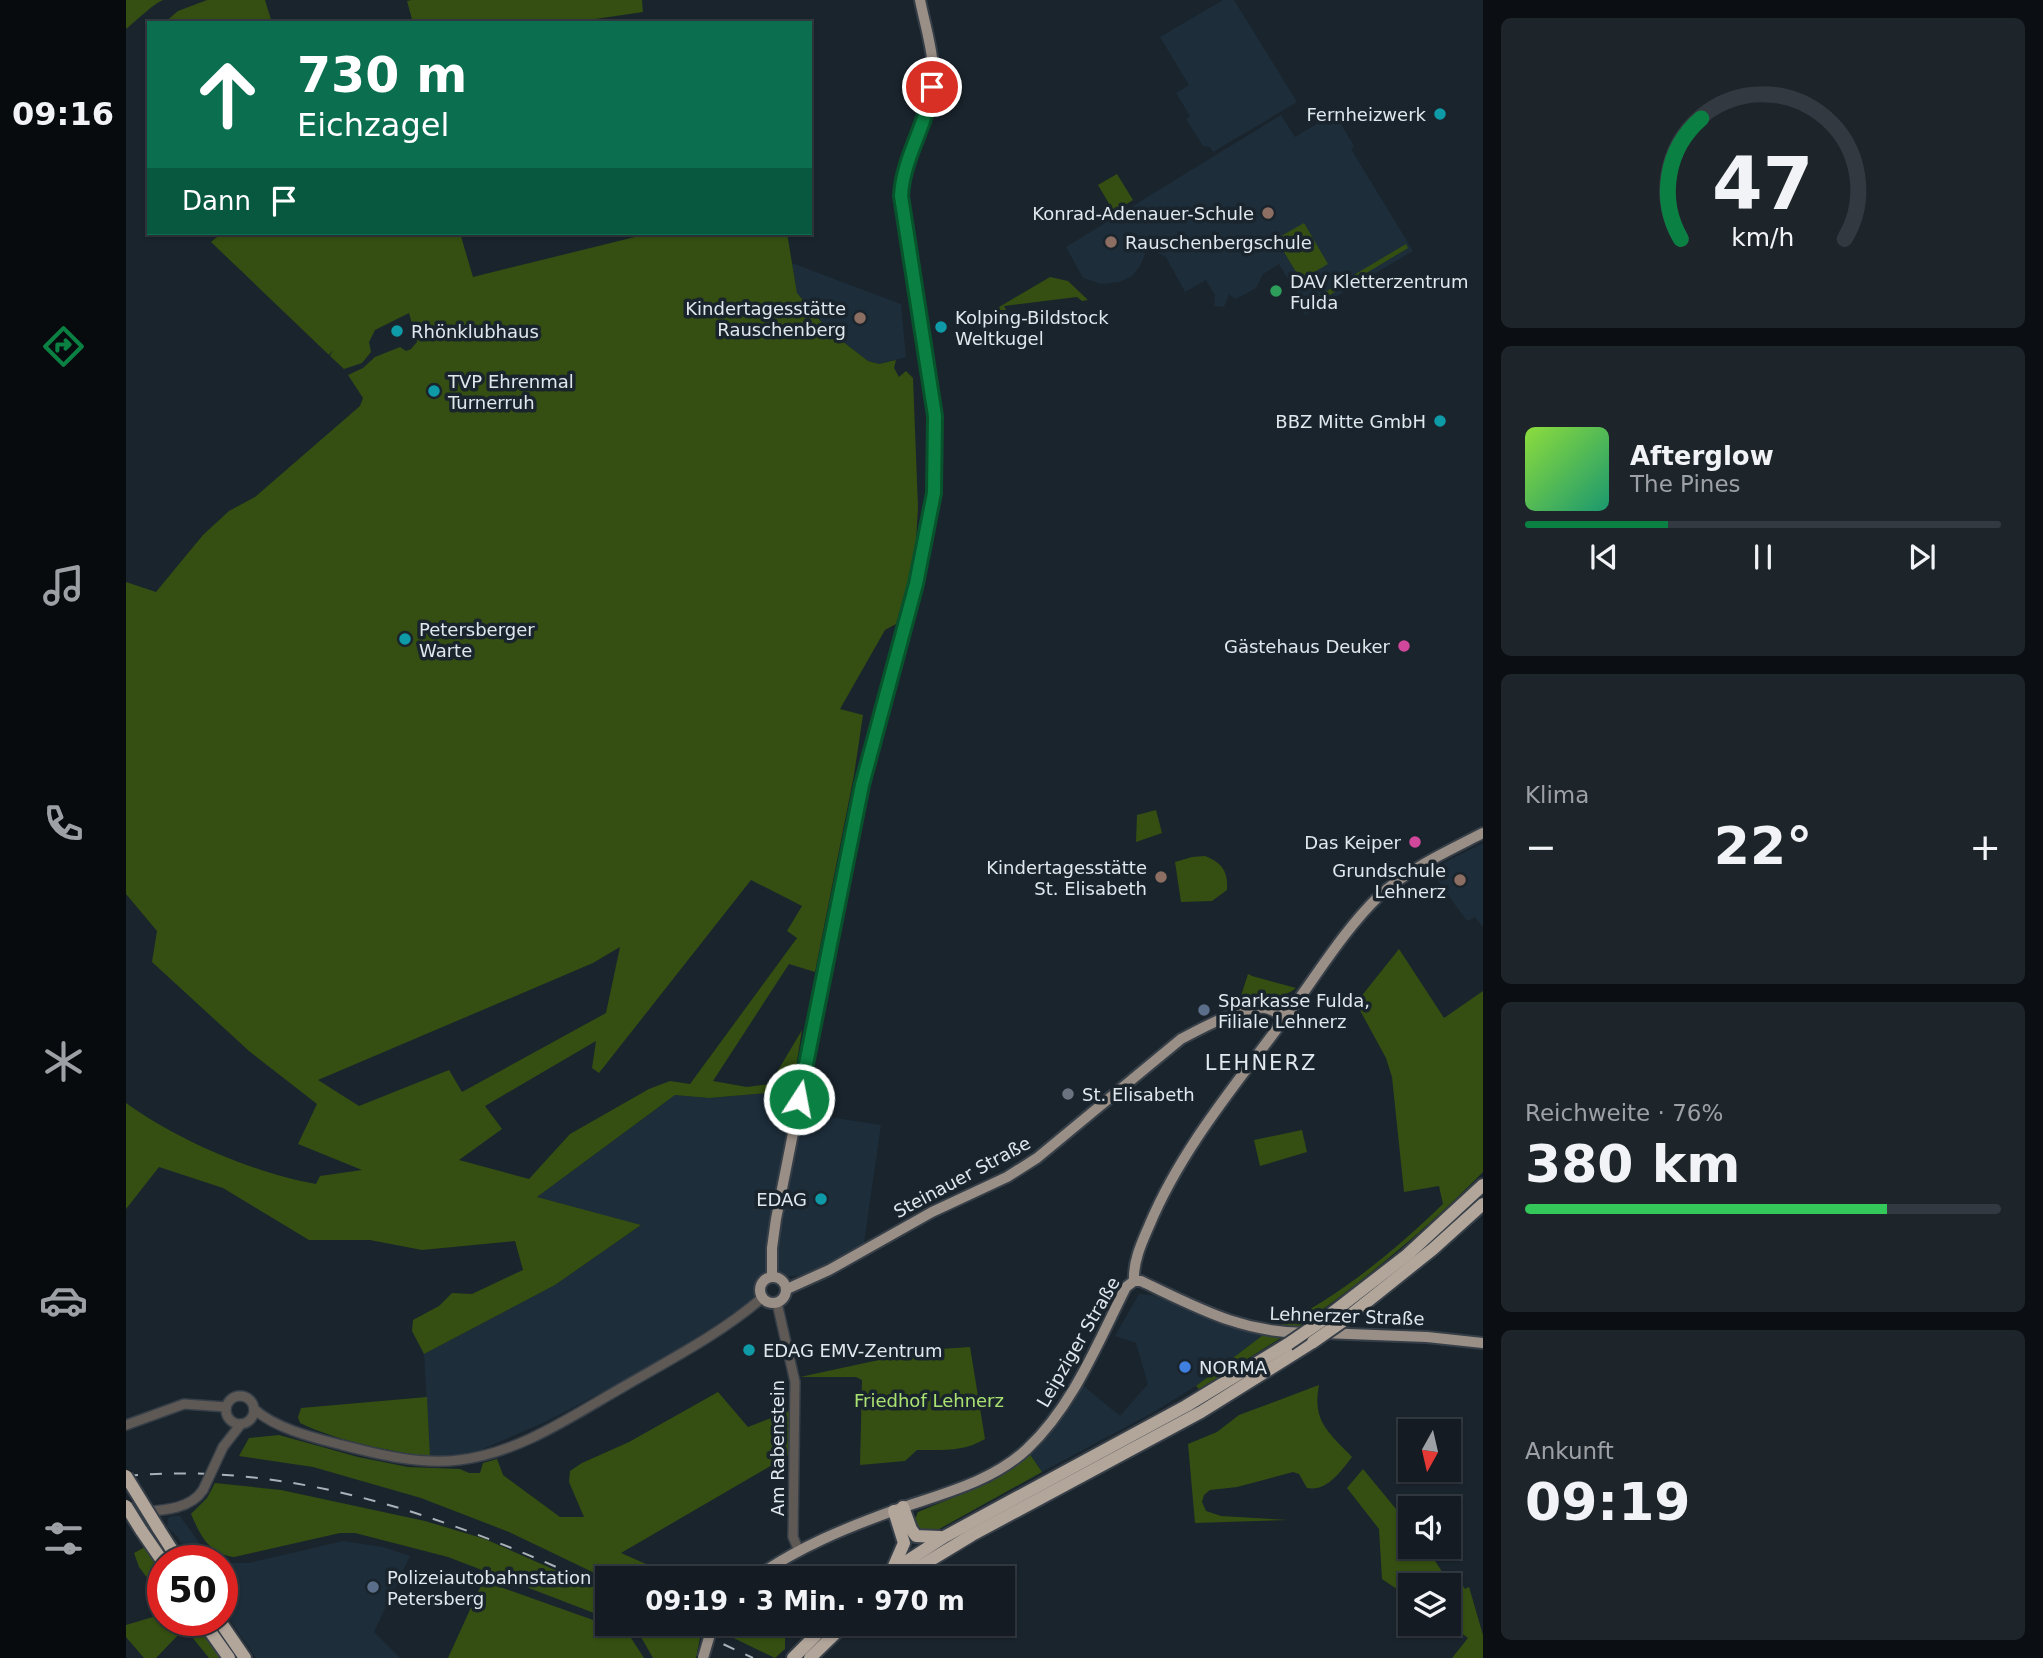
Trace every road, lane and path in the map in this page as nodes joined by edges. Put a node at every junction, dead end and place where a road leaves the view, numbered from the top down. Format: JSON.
{"nodes":[{"id":1,"x":920,"y":0,"type":"edge"},
{"id":2,"x":1483,"y":833,"type":"edge"},
{"id":3,"x":1286,"y":1018,"type":"junction"},
{"id":4,"x":1483,"y":1185,"type":"edge"},
{"id":5,"x":1483,"y":1203,"type":"edge"},
{"id":6,"x":772,"y":1277,"type":"junction"},
{"id":7,"x":1134,"y":1282,"type":"junction"},
{"id":8,"x":787,"y":1289,"type":"junction"},
{"id":9,"x":762,"y":1298,"type":"junction"},
{"id":10,"x":777,"y":1303,"type":"junction"},
{"id":11,"x":1483,"y":1343,"type":"edge"},
{"id":12,"x":226,"y":1407,"type":"junction"},
{"id":13,"x":254,"y":1409,"type":"junction"},
{"id":14,"x":228,"y":1419,"type":"junction"},
{"id":15,"x":244,"y":1423,"type":"junction"},
{"id":16,"x":126,"y":1425,"type":"edge"},
{"id":17,"x":288,"y":1428,"type":"junction"},
{"id":18,"x":223,"y":1447,"type":"junction"},
{"id":19,"x":126,"y":1476,"type":"edge"},
{"id":20,"x":126,"y":1506,"type":"edge"},
{"id":21,"x":898,"y":1509,"type":"junction"},
{"id":22,"x":126,"y":1513,"type":"edge"},
{"id":23,"x":944,"y":1537,"type":"junction"},
{"id":24,"x":151,"y":1545,"type":"edge"},
{"id":25,"x":169,"y":1545,"type":"edge"},
{"id":26,"x":799,"y":1551,"type":"junction"},
{"id":27,"x":775,"y":1566,"type":"edge"},
{"id":28,"x":896,"y":1566,"type":"edge"},
{"id":29,"x":905,"y":1566,"type":"edge"},
{"id":30,"x":911,"y":1566,"type":"edge"},
{"id":31,"x":213,"y":1636,"type":"edge"},
{"id":32,"x":230,"y":1636,"type":"edge"},
{"id":33,"x":709,"y":1636,"type":"edge"},
{"id":34,"x":819,"y":1636,"type":"edge"},
{"id":35,"x":829,"y":1636,"type":"edge"},
{"id":36,"x":810,"y":1651,"type":"edge"},
{"id":37,"x":229,"y":1658,"type":"edge"},
{"id":38,"x":245,"y":1658,"type":"edge"},
{"id":39,"x":703,"y":1658,"type":"edge"},
{"id":40,"x":793,"y":1658,"type":"edge"}],
"edges":[{"from":1,"to":6,"type":"main road"},
{"from":2,"to":3,"type":"main road","name":"Leipziger Straße"},
{"from":3,"to":7,"type":"main road","name":"Leipziger Straße"},
{"from":3,"to":8,"type":"main road","name":"Steinauer Straße"},
{"from":4,"to":23,"type":"highway","bridge":true},
{"from":5,"to":30,"type":"highway","bridge":true},
{"from":6,"to":8,"type":"main road"},
{"from":6,"to":9,"type":"main road"},
{"from":7,"to":11,"type":"main road","name":"Lehnerzer Straße"},
{"from":7,"to":21,"type":"main road","name":"Leipziger Straße"},
{"from":8,"to":10,"type":"main road"},
{"from":9,"to":10,"type":"main road"},
{"from":9,"to":17,"type":"street"},
{"from":10,"to":26,"type":"street","name":"Am Rabenstein"},
{"from":12,"to":13,"type":"street"},
{"from":12,"to":14,"type":"street"},
{"from":12,"to":16,"type":"street"},
{"from":13,"to":15,"type":"street"},
{"from":13,"to":17,"type":"street"},
{"from":14,"to":15,"type":"street"},
{"from":14,"to":18,"type":"street"},
{"from":15,"to":17,"type":"street"},
{"from":15,"to":18,"type":"street"},
{"from":18,"to":22,"type":"street","bridge":true},
{"from":19,"to":25,"type":"highway","bridge":true},
{"from":20,"to":24,"type":"highway","bridge":true},
{"from":21,"to":23,"type":"highway"},
{"from":21,"to":26,"type":"main road","name":"Leipziger Straße"},
{"from":21,"to":28,"type":"highway"},
{"from":23,"to":29,"type":"highway"},
{"from":26,"to":27,"type":"main road","name":"Leipziger Straße"},
{"from":31,"to":37,"type":"highway"},
{"from":32,"to":38,"type":"highway"},
{"from":33,"to":39,"type":"main road","bridge":true},
{"from":34,"to":36,"type":"highway"},
{"from":35,"to":36,"type":"highway"},
{"from":36,"to":40,"type":"highway"}]}
